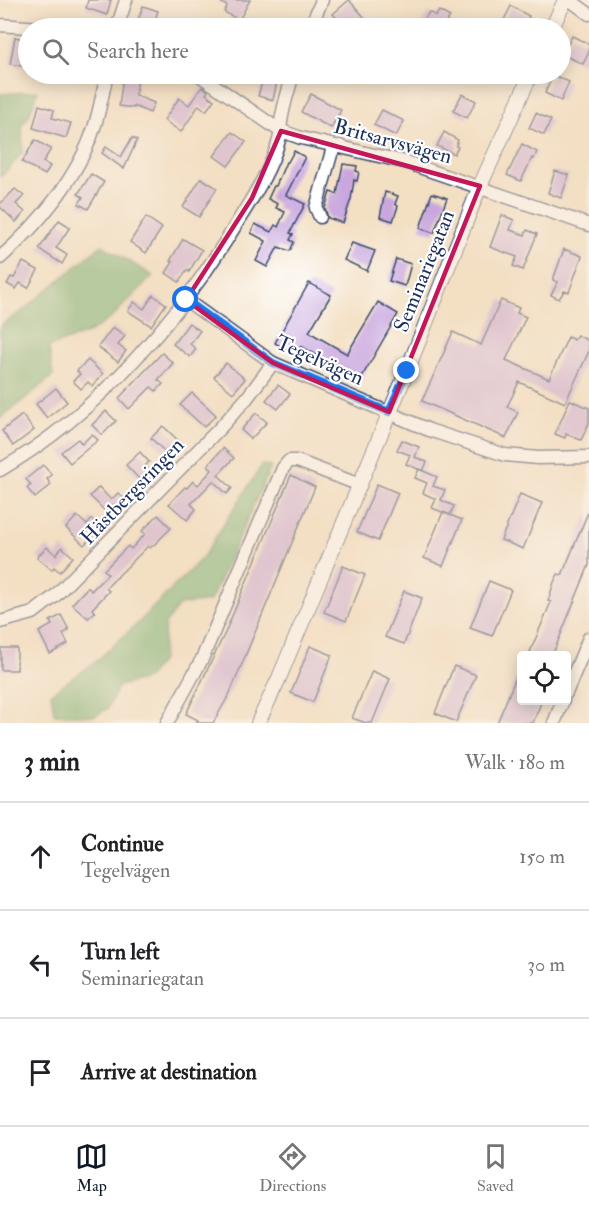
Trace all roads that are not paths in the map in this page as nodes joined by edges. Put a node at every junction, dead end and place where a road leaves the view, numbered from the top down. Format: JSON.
{"nodes":[{"id":1,"x":126,"y":0,"type":"edge"},
{"id":2,"x":322,"y":0,"type":"edge"},
{"id":3,"x":565,"y":0,"type":"edge"},
{"id":4,"x":570,"y":0,"type":"edge"},
{"id":5,"x":589,"y":14,"type":"edge"},
{"id":6,"x":120,"y":18,"type":"edge"},
{"id":7,"x":314,"y":18,"type":"edge"},
{"id":8,"x":557,"y":18,"type":"edge"},
{"id":9,"x":0,"y":25,"type":"edge"},
{"id":10,"x":18,"y":26,"type":"edge"},
{"id":11,"x":105,"y":84,"type":"edge"},
{"id":12,"x":213,"y":84,"type":"edge"},
{"id":13,"x":291,"y":84,"type":"edge"},
{"id":14,"x":526,"y":84,"type":"edge"},
{"id":15,"x":281,"y":131,"type":"junction"},
{"id":16,"x":339,"y":146,"type":"junction"},
{"id":17,"x":480,"y":186,"type":"junction"},
{"id":18,"x":320,"y":217,"type":"dead end"},
{"id":19,"x":589,"y":225,"type":"edge"},
{"id":20,"x":0,"y":258,"type":"edge"},
{"id":21,"x":186,"y":300,"type":"junction"},
{"id":22,"x":273,"y":363,"type":"junction"},
{"id":23,"x":389,"y":412,"type":"junction"},
{"id":24,"x":589,"y":457,"type":"edge"},
{"id":25,"x":0,"y":470,"type":"edge"},
{"id":26,"x":360,"y":485,"type":"junction"},
{"id":27,"x":0,"y":622,"type":"edge"},
{"id":28,"x":589,"y":638,"type":"edge"},
{"id":29,"x":571,"y":683,"type":"edge"},
{"id":30,"x":561,"y":705,"type":"edge"},
{"id":31,"x":167,"y":723,"type":"edge"},
{"id":32,"x":258,"y":723,"type":"edge"},
{"id":33,"x":554,"y":723,"type":"edge"}],
"edges":[{"from":1,"to":6,"type":"street"},
{"from":2,"to":7,"type":"street"},
{"from":3,"to":8,"type":"street"},
{"from":4,"to":5,"type":"street"},
{"from":9,"to":10,"type":"street"},
{"from":11,"to":20,"type":"street"},
{"from":12,"to":15,"type":"street","name":"Britsarvsvägen"},
{"from":13,"to":15,"type":"street"},
{"from":14,"to":17,"type":"street","name":"Seminariegatan"},
{"from":15,"to":16,"type":"street","name":"Britsarvsvägen"},
{"from":15,"to":21,"type":"street"},
{"from":16,"to":17,"type":"street","name":"Britsarvsvägen"},
{"from":16,"to":18,"type":"street"},
{"from":17,"to":19,"type":"street","name":"Britsarvsvägen"},
{"from":17,"to":23,"type":"street","name":"Seminariegatan"},
{"from":21,"to":22,"type":"street","name":"Tegelvägen"},
{"from":21,"to":25,"type":"street"},
{"from":22,"to":23,"type":"street","name":"Tegelvägen"},
{"from":22,"to":27,"type":"street","name":"Hästbergsringen"},
{"from":23,"to":24,"type":"street","name":"Tegelvägen"},
{"from":23,"to":26,"type":"street","name":"Seminariegatan"},
{"from":26,"to":31,"type":"street"},
{"from":26,"to":32,"type":"street","name":"Seminariegatan"},
{"from":28,"to":29,"type":"street"},
{"from":30,"to":33,"type":"street"}]}
